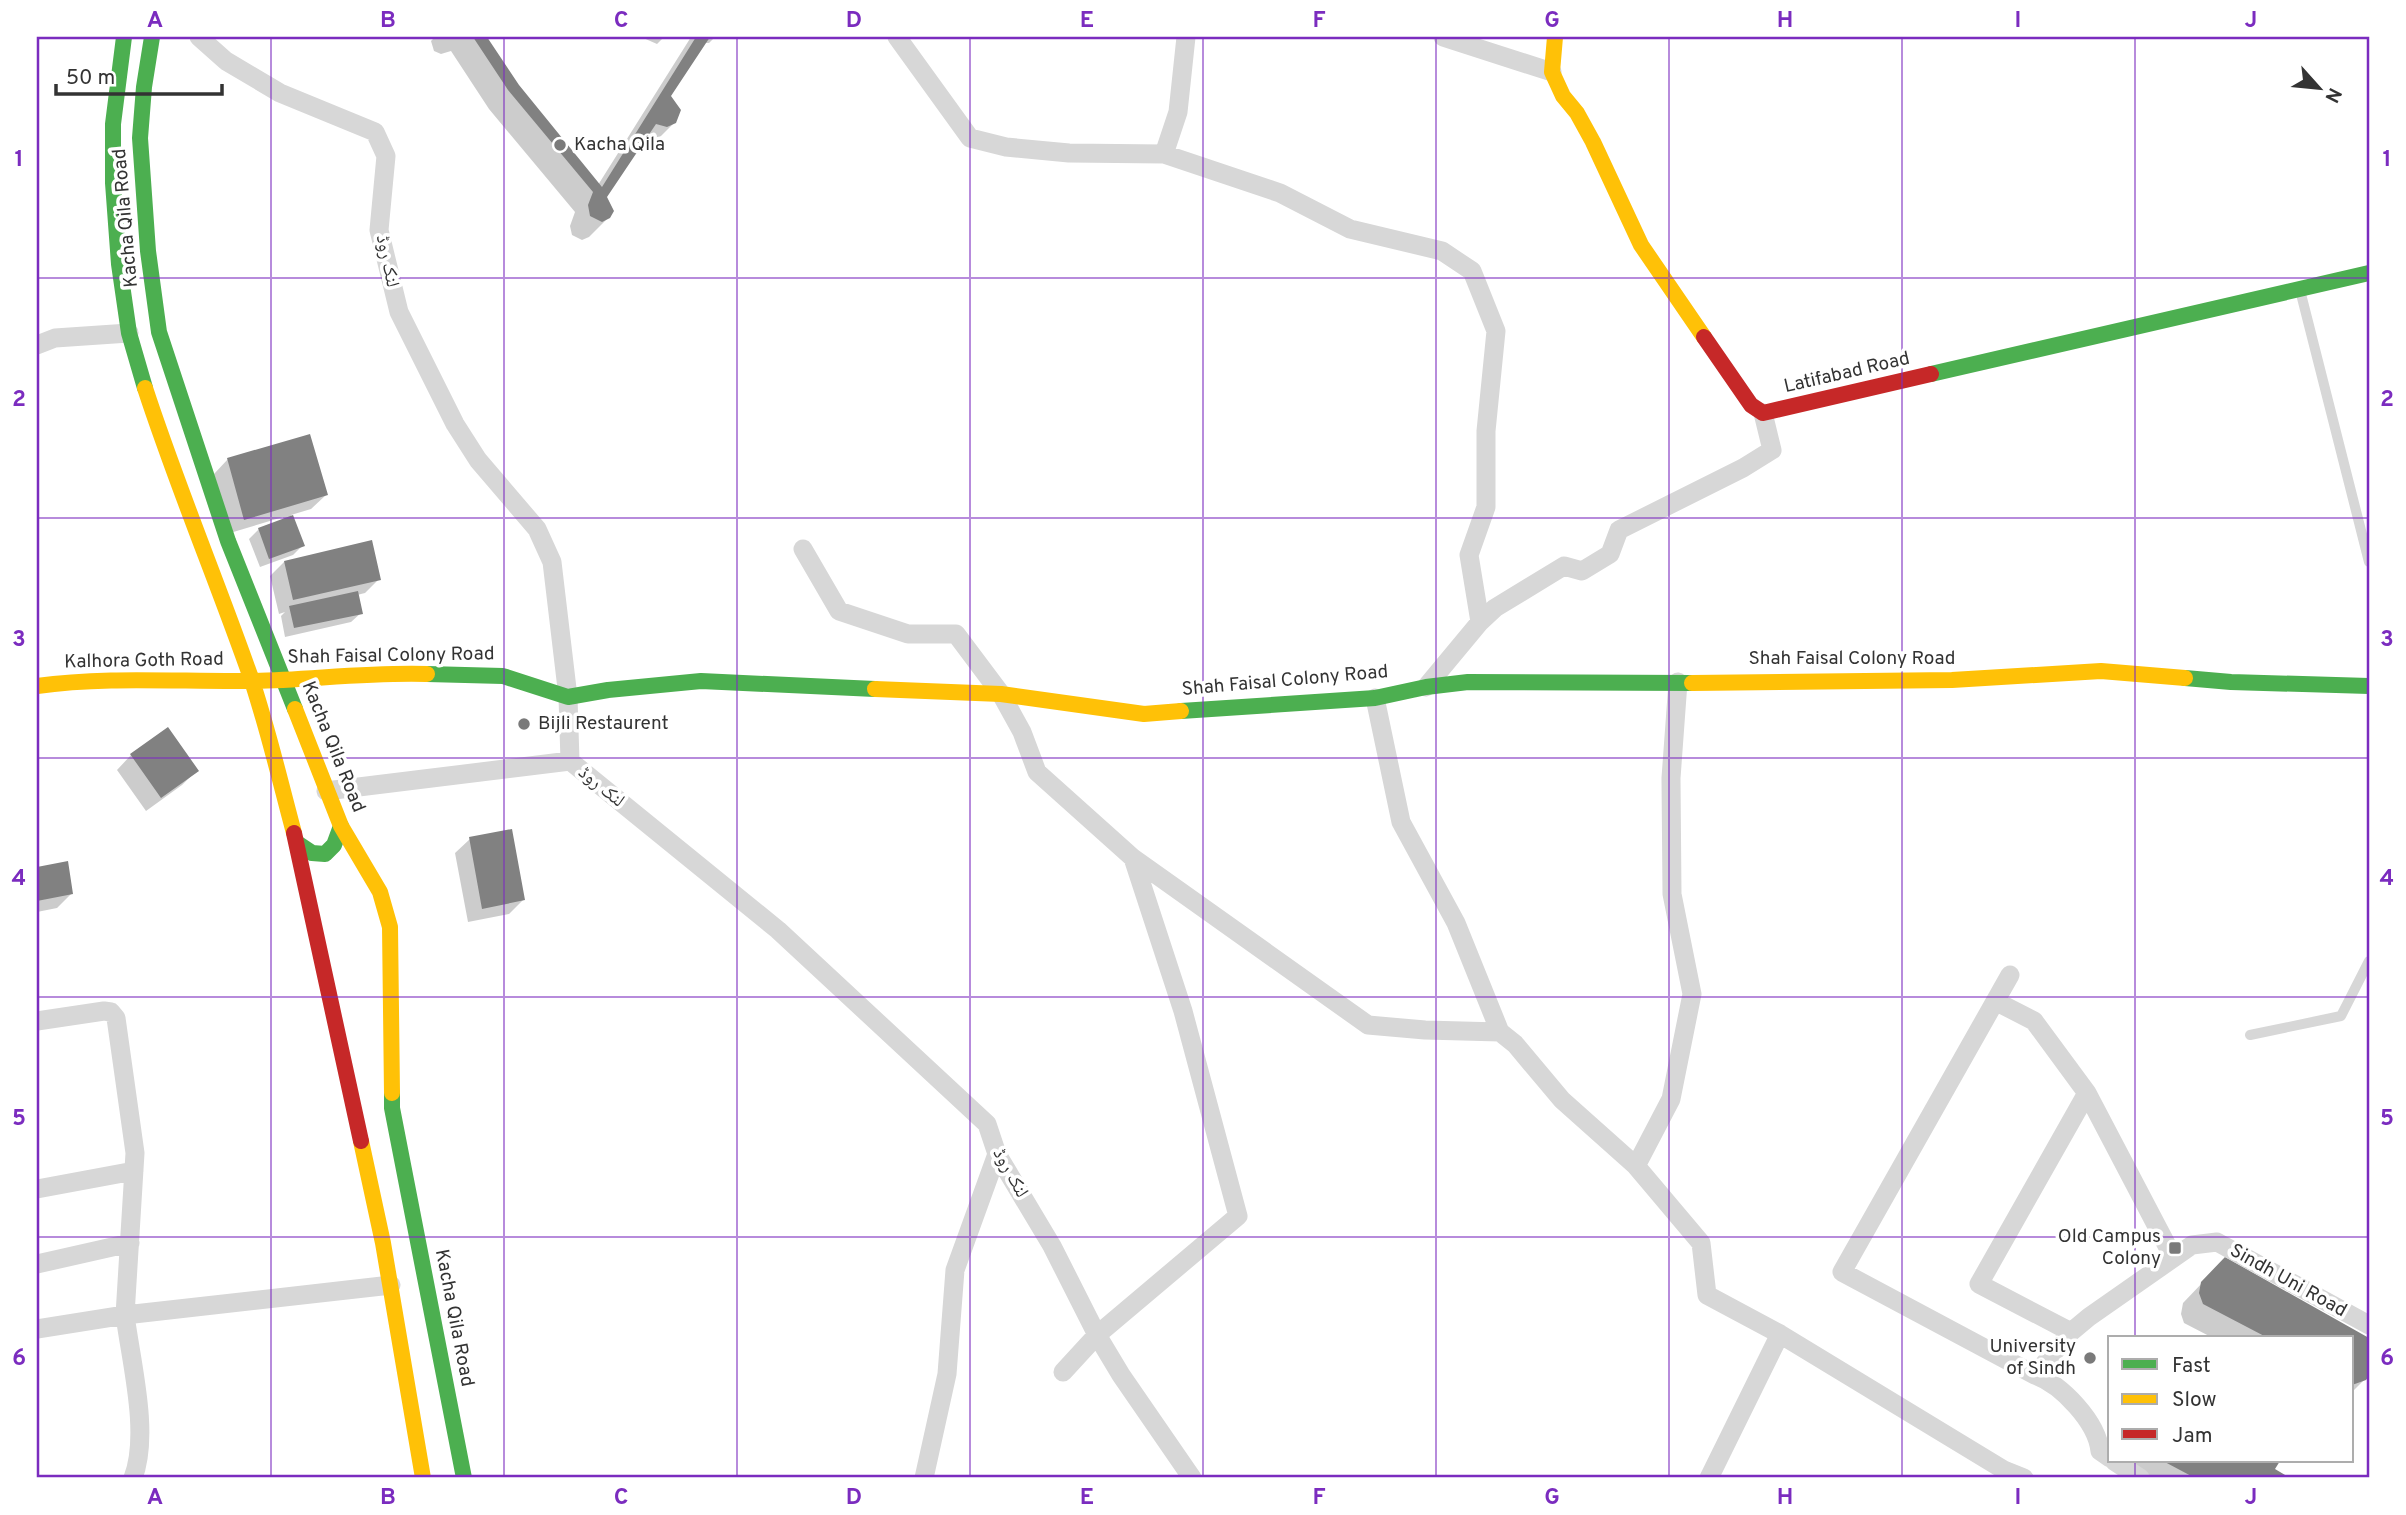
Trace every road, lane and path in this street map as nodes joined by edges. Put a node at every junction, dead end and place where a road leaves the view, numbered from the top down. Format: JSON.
{"nodes":[{"id":1,"x":124,"y":37,"type":"edge"},
{"id":2,"x":152,"y":37,"type":"edge"},
{"id":3,"x":199,"y":37,"type":"edge"},
{"id":4,"x":897,"y":37,"type":"edge"},
{"id":5,"x":1186,"y":37,"type":"edge"},
{"id":6,"x":1443,"y":37,"type":"edge"},
{"id":7,"x":1555,"y":37,"type":"edge"},
{"id":8,"x":1552,"y":72,"type":"junction"},
{"id":9,"x":1164,"y":154,"type":"junction"},
{"id":10,"x":2369,"y":273,"type":"edge"},
{"id":11,"x":2300,"y":289,"type":"junction"},
{"id":12,"x":129,"y":333,"type":"junction"},
{"id":13,"x":37,"y":345,"type":"edge"},
{"id":14,"x":1763,"y":414,"type":"junction"},
{"id":15,"x":803,"y":549,"type":"dead end"},
{"id":16,"x":2369,"y":562,"type":"edge"},
{"id":17,"x":1480,"y":622,"type":"junction"},
{"id":18,"x":284,"y":678,"type":"junction"},
{"id":19,"x":251,"y":681,"type":"junction"},
{"id":20,"x":1678,"y":682,"type":"junction"},
{"id":21,"x":37,"y":686,"type":"edge"},
{"id":22,"x":2369,"y":686,"type":"edge"},
{"id":23,"x":1426,"y":687,"type":"junction"},
{"id":24,"x":1000,"y":694,"type":"junction"},
{"id":25,"x":568,"y":697,"type":"junction"},
{"id":26,"x":1374,"y":698,"type":"junction"},
{"id":27,"x":570,"y":761,"type":"junction"},
{"id":28,"x":326,"y":790,"type":"junction"},
{"id":29,"x":341,"y":826,"type":"junction"},
{"id":30,"x":297,"y":843,"type":"junction"},
{"id":31,"x":1133,"y":858,"type":"junction"},
{"id":32,"x":2369,"y":961,"type":"edge"},
{"id":33,"x":2010,"y":975,"type":"dead end"},
{"id":34,"x":1995,"y":1001,"type":"junction"},
{"id":35,"x":37,"y":1021,"type":"edge"},
{"id":36,"x":1500,"y":1032,"type":"junction"},
{"id":37,"x":2250,"y":1035,"type":"dead end"},
{"id":38,"x":2087,"y":1093,"type":"junction"},
{"id":39,"x":997,"y":1154,"type":"junction"},
{"id":40,"x":1636,"y":1166,"type":"junction"},
{"id":41,"x":134,"y":1171,"type":"junction"},
{"id":42,"x":37,"y":1189,"type":"edge"},
{"id":43,"x":130,"y":1243,"type":"junction"},
{"id":44,"x":2173,"y":1258,"type":"junction"},
{"id":45,"x":37,"y":1264,"type":"edge"},
{"id":46,"x":391,"y":1284,"type":"junction"},
{"id":47,"x":125,"y":1315,"type":"junction"},
{"id":48,"x":2369,"y":1325,"type":"edge"},
{"id":49,"x":37,"y":1329,"type":"edge"},
{"id":50,"x":2071,"y":1332,"type":"junction"},
{"id":51,"x":1780,"y":1334,"type":"junction"},
{"id":52,"x":1097,"y":1335,"type":"junction"},
{"id":53,"x":1063,"y":1372,"type":"dead end"},
{"id":54,"x":2035,"y":1375,"type":"junction"},
{"id":55,"x":2108,"y":1456,"type":"edge"},
{"id":56,"x":2116,"y":1462,"type":"edge"},
{"id":57,"x":2002,"y":1474,"type":"edge"},
{"id":58,"x":463,"y":1476,"type":"edge"},
{"id":59,"x":133,"y":1478,"type":"edge"},
{"id":60,"x":423,"y":1478,"type":"edge"},
{"id":61,"x":924,"y":1478,"type":"edge"},
{"id":62,"x":1192,"y":1478,"type":"edge"},
{"id":63,"x":1709,"y":1478,"type":"edge"},
{"id":64,"x":2024,"y":1478,"type":"edge"},
{"id":65,"x":2140,"y":1478,"type":"edge"}],
"edges":[{"from":1,"to":12,"type":"street","name":"Kacha Qila Road"},
{"from":2,"to":18,"type":"street","name":"Kacha Qila Road"},
{"from":3,"to":25,"type":"street","name":"لنک روڈ"},
{"from":4,"to":9,"type":"street"},
{"from":5,"to":9,"type":"street"},
{"from":6,"to":8,"type":"street"},
{"from":7,"to":8,"type":"street"},
{"from":8,"to":14,"type":"street","name":"Latifabad Road"},
{"from":9,"to":17,"type":"street"},
{"from":10,"to":11,"type":"street","name":"Latifabad Road"},
{"from":11,"to":14,"type":"street","name":"Latifabad Road"},
{"from":11,"to":16,"type":"lane"},
{"from":12,"to":13,"type":"street"},
{"from":12,"to":19,"type":"street","name":"Kacha Qila Road"},
{"from":14,"to":17,"type":"street"},
{"from":15,"to":24,"type":"street"},
{"from":17,"to":23,"type":"street"},
{"from":18,"to":19,"type":"street","name":"Shah Faisal Colony Road"},
{"from":18,"to":25,"type":"street","name":"Shah Faisal Colony Road"},
{"from":18,"to":28,"type":"street","name":"Kacha Qila Road"},
{"from":19,"to":21,"type":"street","name":"Kalhora Goth Road"},
{"from":19,"to":30,"type":"street","name":"Kacha Qila Road"},
{"from":20,"to":22,"type":"street","name":"Shah Faisal Colony Road"},
{"from":20,"to":23,"type":"street","name":"Shah Faisal Colony Road"},
{"from":20,"to":40,"type":"street"},
{"from":23,"to":26,"type":"street","name":"Shah Faisal Colony Road"},
{"from":24,"to":25,"type":"street","name":"Shah Faisal Colony Road"},
{"from":24,"to":26,"type":"street","name":"Shah Faisal Colony Road"},
{"from":24,"to":31,"type":"street"},
{"from":25,"to":27,"type":"street","name":"لنک روڈ"},
{"from":26,"to":36,"type":"street"},
{"from":27,"to":28,"type":"street"},
{"from":27,"to":39,"type":"street","name":"لنک روڈ"},
{"from":28,"to":29,"type":"street","name":"Kacha Qila Road"},
{"from":29,"to":30,"type":"street"},
{"from":29,"to":58,"type":"street","name":"Kacha Qila Road"},
{"from":30,"to":46,"type":"street","name":"Kacha Qila Road"},
{"from":31,"to":36,"type":"street"},
{"from":31,"to":52,"type":"street"},
{"from":32,"to":37,"type":"lane"},
{"from":33,"to":34,"type":"street"},
{"from":34,"to":38,"type":"street"},
{"from":34,"to":54,"type":"street"},
{"from":35,"to":41,"type":"street"},
{"from":36,"to":40,"type":"street"},
{"from":38,"to":44,"type":"street"},
{"from":38,"to":50,"type":"street"},
{"from":39,"to":52,"type":"street","name":"لنک روڈ"},
{"from":39,"to":61,"type":"street"},
{"from":40,"to":51,"type":"street"},
{"from":41,"to":42,"type":"street"},
{"from":41,"to":43,"type":"street"},
{"from":43,"to":45,"type":"street"},
{"from":43,"to":47,"type":"street"},
{"from":44,"to":48,"type":"street","name":"Sindh Uni Road"},
{"from":44,"to":50,"type":"street","name":"Sindh Uni Road"},
{"from":46,"to":47,"type":"street"},
{"from":46,"to":60,"type":"street","name":"Kacha Qila Road"},
{"from":47,"to":49,"type":"street"},
{"from":47,"to":59,"type":"street"},
{"from":50,"to":54,"type":"street","name":"Sindh Uni Road"},
{"from":51,"to":57,"type":"street"},
{"from":51,"to":63,"type":"street"},
{"from":52,"to":53,"type":"street"},
{"from":52,"to":62,"type":"street","name":"لنک روڈ"},
{"from":54,"to":55,"type":"street"},
{"from":56,"to":65,"type":"street"},
{"from":57,"to":64,"type":"street"}]}
